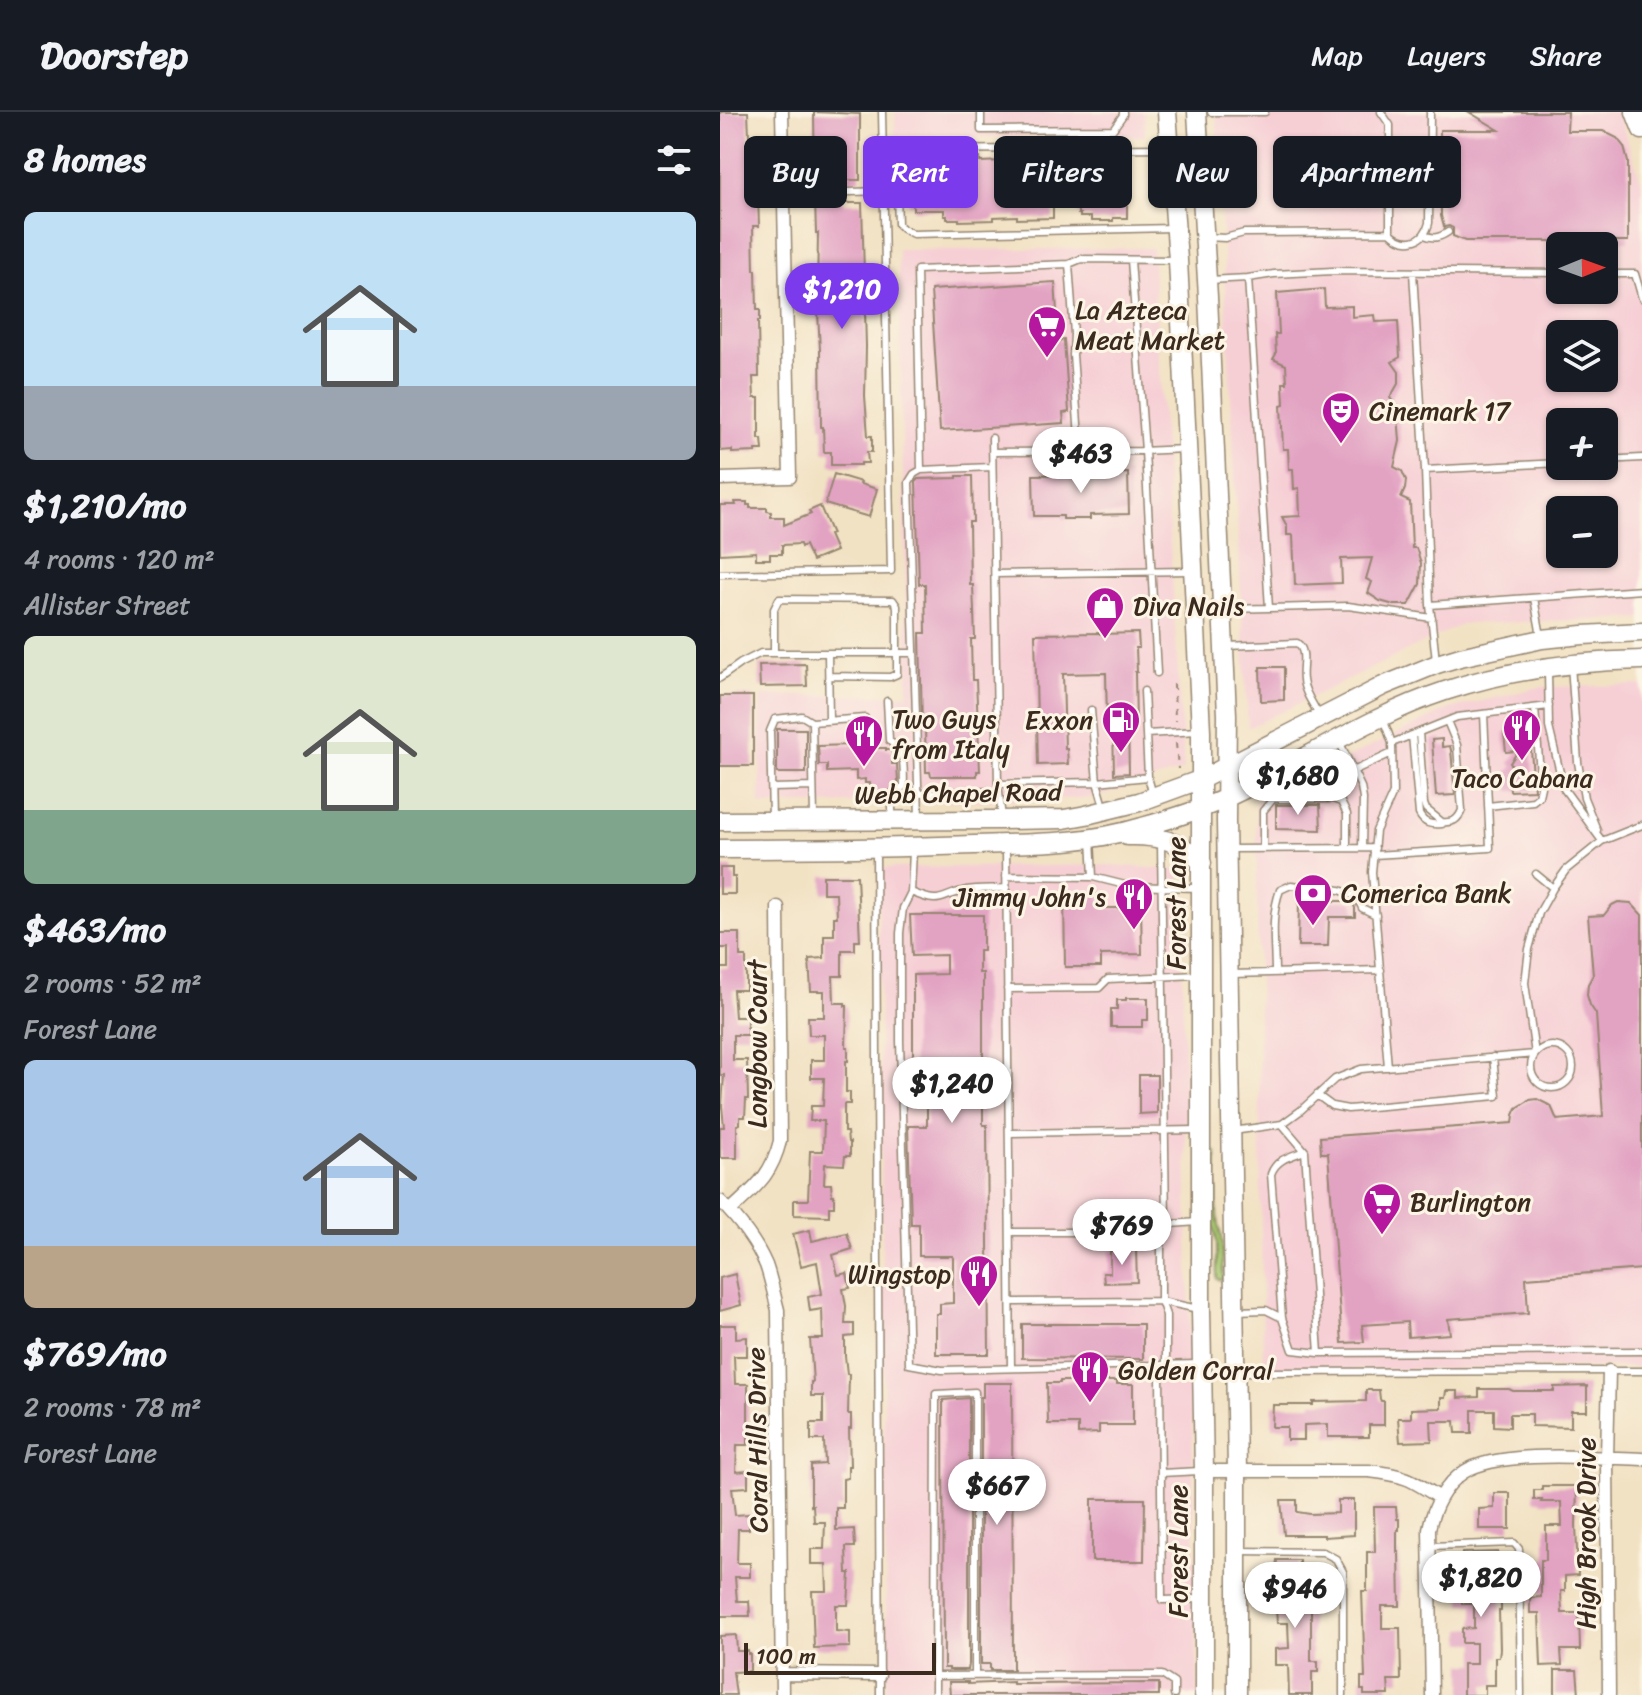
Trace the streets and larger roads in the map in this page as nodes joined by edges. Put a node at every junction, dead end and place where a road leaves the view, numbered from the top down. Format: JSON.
{"nodes":[{"id":1,"x":782,"y":112,"type":"edge"},
{"id":2,"x":1167,"y":112,"type":"edge"},
{"id":3,"x":1197,"y":112,"type":"edge"},
{"id":4,"x":1635,"y":112,"type":"edge"},
{"id":5,"x":1642,"y":130,"type":"edge"},
{"id":6,"x":1208,"y":288,"type":"junction"},
{"id":7,"x":1179,"y":297,"type":"junction"},
{"id":8,"x":1215,"y":448,"type":"junction"},
{"id":9,"x":1186,"y":449,"type":"junction"},
{"id":10,"x":720,"y":479,"type":"edge"},
{"id":11,"x":1642,"y":632,"type":"edge"},
{"id":12,"x":1542,"y":639,"type":"junction"},
{"id":13,"x":1642,"y":660,"type":"edge"},
{"id":14,"x":1548,"y":667,"type":"junction"},
{"id":15,"x":1227,"y":767,"type":"junction"},
{"id":16,"x":1202,"y":779,"type":"junction"},
{"id":17,"x":1226,"y":798,"type":"junction"},
{"id":18,"x":1202,"y":807,"type":"junction"},
{"id":19,"x":1002,"y":820,"type":"junction"},
{"id":20,"x":720,"y":821,"type":"edge"},
{"id":21,"x":1100,"y":838,"type":"junction"},
{"id":22,"x":1006,"y":844,"type":"junction"},
{"id":23,"x":720,"y":849,"type":"edge"},
{"id":24,"x":1202,"y":863,"type":"junction"},
{"id":25,"x":778,"y":907,"type":"dead end"},
{"id":26,"x":1228,"y":974,"type":"junction"},
{"id":27,"x":1202,"y":975,"type":"junction"},
{"id":28,"x":1201,"y":1130,"type":"junction"},
{"id":29,"x":1231,"y":1131,"type":"junction"},
{"id":30,"x":720,"y":1201,"type":"edge"},
{"id":31,"x":730,"y":1211,"type":"junction"},
{"id":32,"x":1201,"y":1310,"type":"junction"},
{"id":33,"x":1234,"y":1311,"type":"junction"},
{"id":34,"x":1609,"y":1371,"type":"road end"},
{"id":35,"x":1607,"y":1458,"type":"junction"},
{"id":36,"x":1642,"y":1459,"type":"edge"},
{"id":37,"x":1204,"y":1471,"type":"junction"},
{"id":38,"x":1237,"y":1471,"type":"junction"},
{"id":39,"x":1440,"y":1498,"type":"junction"},
{"id":40,"x":782,"y":1674,"type":"junction"},
{"id":41,"x":879,"y":1675,"type":"road end"},
{"id":42,"x":782,"y":1695,"type":"edge"},
{"id":43,"x":1204,"y":1695,"type":"edge"},
{"id":44,"x":1237,"y":1695,"type":"edge"},
{"id":45,"x":1432,"y":1695,"type":"edge"},
{"id":46,"x":1609,"y":1695,"type":"edge"}],
"edges":[{"from":1,"to":10,"type":"street"},
{"from":2,"to":7,"type":"main road","name":"Forest Lane"},
{"from":3,"to":6,"type":"main road","name":"Forest Lane"},
{"from":4,"to":5,"type":"main road"},
{"from":6,"to":7,"type":"main road"},
{"from":6,"to":8,"type":"main road","name":"Forest Lane"},
{"from":7,"to":9,"type":"main road","name":"Forest Lane"},
{"from":8,"to":9,"type":"main road"},
{"from":8,"to":15,"type":"main road","name":"Forest Lane"},
{"from":9,"to":16,"type":"main road","name":"Forest Lane"},
{"from":11,"to":12,"type":"main road","name":"Webb Chapel Road"},
{"from":12,"to":14,"type":"main road"},
{"from":12,"to":15,"type":"main road","name":"Webb Chapel Road"},
{"from":13,"to":14,"type":"main road","name":"Webb Chapel Road"},
{"from":14,"to":17,"type":"main road","name":"Webb Chapel Road"},
{"from":15,"to":16,"type":"main road","name":"Webb Chapel Road"},
{"from":15,"to":17,"type":"main road","name":"Forest Lane"},
{"from":16,"to":18,"type":"main road","name":"Forest Lane"},
{"from":16,"to":19,"type":"main road","name":"Webb Chapel Road"},
{"from":17,"to":18,"type":"main road","name":"Webb Chapel Road"},
{"from":17,"to":26,"type":"main road","name":"Forest Lane"},
{"from":18,"to":21,"type":"main road","name":"Webb Chapel Road"},
{"from":18,"to":24,"type":"main road","name":"Forest Lane"},
{"from":19,"to":20,"type":"main road","name":"Webb Chapel Road"},
{"from":19,"to":22,"type":"main road"},
{"from":21,"to":22,"type":"main road","name":"Webb Chapel Road"},
{"from":21,"to":24,"type":"main road"},
{"from":22,"to":23,"type":"main road","name":"Webb Chapel Road"},
{"from":24,"to":27,"type":"main road","name":"Forest Lane"},
{"from":25,"to":31,"type":"street","name":"Longbow Court"},
{"from":26,"to":27,"type":"main road"},
{"from":26,"to":29,"type":"main road","name":"Forest Lane"},
{"from":27,"to":28,"type":"main road","name":"Forest Lane"},
{"from":28,"to":29,"type":"main road"},
{"from":28,"to":32,"type":"main road","name":"Forest Lane"},
{"from":29,"to":33,"type":"main road","name":"Forest Lane"},
{"from":30,"to":31,"type":"street","name":"Coral Hills Drive"},
{"from":31,"to":40,"type":"street","name":"Coral Hills Drive"},
{"from":32,"to":33,"type":"main road"},
{"from":32,"to":37,"type":"main road","name":"Forest Lane"},
{"from":33,"to":38,"type":"main road","name":"Forest Lane"},
{"from":34,"to":35,"type":"street","name":"High Brook Drive"},
{"from":35,"to":36,"type":"street"},
{"from":35,"to":39,"type":"street"},
{"from":35,"to":46,"type":"street","name":"High Brook Drive"},
{"from":37,"to":38,"type":"street"},
{"from":37,"to":43,"type":"main road","name":"Forest Lane"},
{"from":38,"to":39,"type":"street"},
{"from":38,"to":44,"type":"main road","name":"Forest Lane"},
{"from":39,"to":45,"type":"street"},
{"from":40,"to":41,"type":"street"},
{"from":40,"to":42,"type":"street","name":"Coral Hills Drive"}]}
